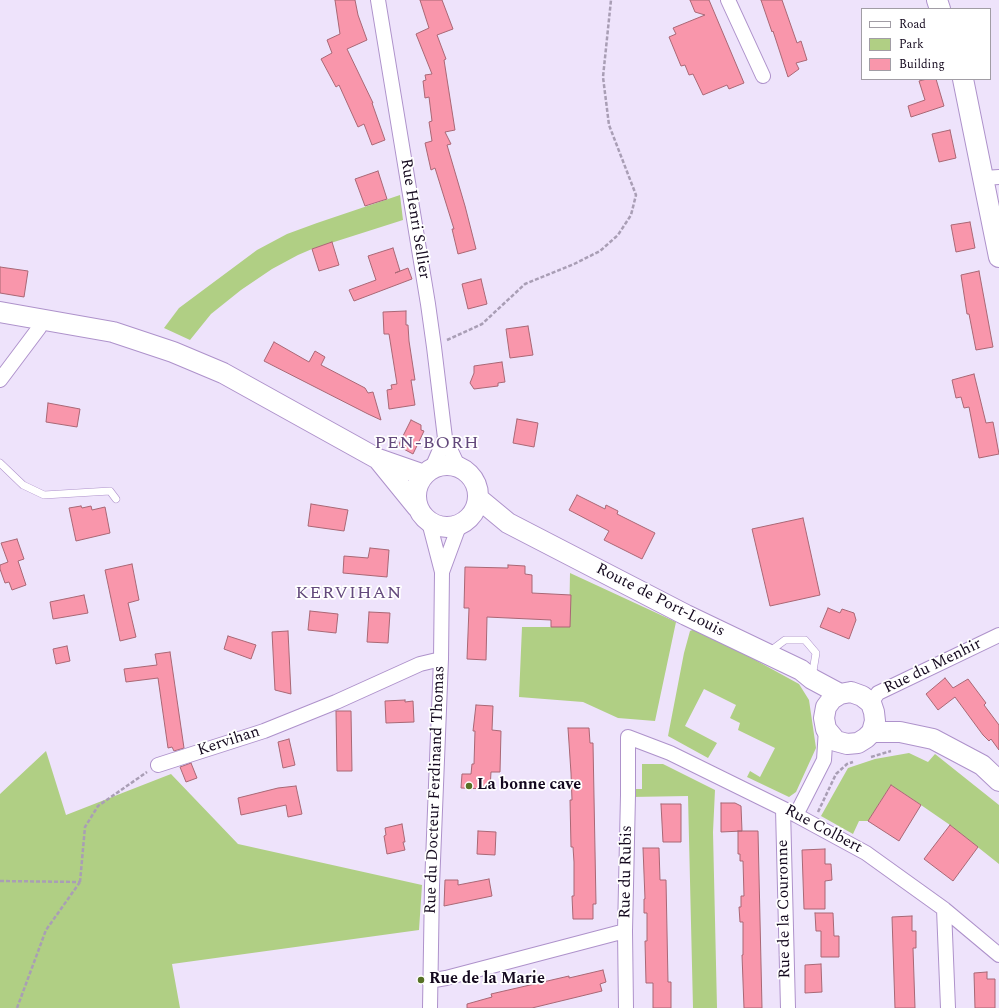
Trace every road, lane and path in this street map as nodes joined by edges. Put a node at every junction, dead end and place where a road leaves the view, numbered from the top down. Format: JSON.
{"nodes":[{"id":1,"x":378,"y":0,"type":"edge"},
{"id":2,"x":611,"y":0,"type":"edge"},
{"id":3,"x":728,"y":0,"type":"edge"},
{"id":4,"x":763,"y":76,"type":"dead end"},
{"id":5,"x":963,"y":80,"type":"edge"},
{"id":6,"x":992,"y":177,"type":"edge"},
{"id":7,"x":999,"y":257,"type":"edge"},
{"id":8,"x":0,"y":312,"type":"edge"},
{"id":9,"x":43,"y":320,"type":"junction"},
{"id":10,"x":434,"y":347,"type":"junction"},
{"id":11,"x":0,"y":380,"type":"edge"},
{"id":12,"x":445,"y":438,"type":"junction"},
{"id":13,"x":378,"y":459,"type":"junction"},
{"id":14,"x":0,"y":463,"type":"edge"},
{"id":15,"x":458,"y":466,"type":"junction"},
{"id":16,"x":428,"y":472,"type":"junction"},
{"id":17,"x":116,"y":499,"type":"dead end"},
{"id":18,"x":479,"y":499,"type":"junction"},
{"id":19,"x":423,"y":514,"type":"junction"},
{"id":20,"x":508,"y":523,"type":"junction"},
{"id":21,"x":462,"y":524,"type":"junction"},
{"id":22,"x":442,"y":572,"type":"junction"},
{"id":23,"x":999,"y":635,"type":"edge"},
{"id":24,"x":767,"y":653,"type":"junction"},
{"id":25,"x":441,"y":659,"type":"junction"},
{"id":26,"x":812,"y":679,"type":"junction"},
{"id":27,"x":833,"y":700,"type":"junction"},
{"id":28,"x":873,"y":707,"type":"junction"},
{"id":29,"x":826,"y":729,"type":"junction"},
{"id":30,"x":872,"y":732,"type":"junction"},
{"id":31,"x":628,"y":737,"type":"joint"},
{"id":32,"x":897,"y":741,"type":"junction"},
{"id":33,"x":847,"y":744,"type":"junction"},
{"id":34,"x":867,"y":758,"type":"dead end"},
{"id":35,"x":824,"y":760,"type":"junction"},
{"id":36,"x":860,"y":760,"type":"dead end"},
{"id":37,"x":158,"y":765,"type":"joint"},
{"id":38,"x":999,"y":781,"type":"edge"},
{"id":39,"x":783,"y":809,"type":"junction"},
{"id":40,"x":796,"y":815,"type":"junction"},
{"id":41,"x":812,"y":824,"type":"junction"},
{"id":42,"x":0,"y":881,"type":"edge"},
{"id":43,"x":80,"y":882,"type":"junction"},
{"id":44,"x":944,"y":908,"type":"junction"},
{"id":45,"x":625,"y":931,"type":"junction"},
{"id":46,"x":999,"y":955,"type":"edge"},
{"id":47,"x":430,"y":981,"type":"junction"},
{"id":48,"x":17,"y":1008,"type":"edge"},
{"id":49,"x":430,"y":1008,"type":"edge"},
{"id":50,"x":626,"y":1008,"type":"edge"},
{"id":51,"x":788,"y":1008,"type":"edge"},
{"id":52,"x":948,"y":1008,"type":"edge"}],
"edges":[{"from":1,"to":10,"type":"street","name":"Rue Henri Sellier"},
{"from":2,"to":10,"type":"path"},
{"from":3,"to":4,"type":"street"},
{"from":5,"to":6,"type":"main road"},
{"from":6,"to":7,"type":"main road"},
{"from":8,"to":9,"type":"main road"},
{"from":9,"to":11,"type":"street"},
{"from":9,"to":13,"type":"main road"},
{"from":10,"to":12,"type":"street","name":"Rue Henri Sellier"},
{"from":12,"to":15,"type":"street","name":"Rue Henri Sellier"},
{"from":12,"to":16,"type":"street"},
{"from":13,"to":16,"type":"main road"},
{"from":13,"to":19,"type":"main road"},
{"from":14,"to":17,"type":"lane"},
{"from":15,"to":16,"type":"main road"},
{"from":15,"to":18,"type":"main road"},
{"from":16,"to":19,"type":"main road"},
{"from":18,"to":20,"type":"main road"},
{"from":18,"to":21,"type":"main road"},
{"from":19,"to":21,"type":"main road"},
{"from":19,"to":22,"type":"street","name":"Rue du Docteur Ferdinand Thomas"},
{"from":20,"to":21,"type":"main road"},
{"from":20,"to":24,"type":"main road","name":"Route de Port-Louis"},
{"from":21,"to":22,"type":"street","name":"Rue du Docteur Ferdinand Thomas"},
{"from":22,"to":25,"type":"street","name":"Rue du Docteur Ferdinand Thomas"},
{"from":23,"to":28,"type":"street","name":"Rue du Menhir"},
{"from":24,"to":26,"type":"main road","name":"Route de Port-Louis"},
{"from":24,"to":26,"type":"lane"},
{"from":25,"to":37,"type":"street","name":"Kervihan"},
{"from":25,"to":47,"type":"street","name":"Rue du Docteur Ferdinand Thomas"},
{"from":26,"to":27,"type":"main road","name":"Route de Port-Louis"},
{"from":27,"to":28,"type":"main road"},
{"from":27,"to":29,"type":"main road"},
{"from":28,"to":30,"type":"main road"},
{"from":28,"to":32,"type":"main road"},
{"from":29,"to":33,"type":"main road"},
{"from":29,"to":35,"type":"street"},
{"from":30,"to":32,"type":"main road"},
{"from":30,"to":33,"type":"main road"},
{"from":31,"to":39,"type":"street","name":"Rue Colbert"},
{"from":31,"to":45,"type":"street","name":"Rue du Rubis"},
{"from":32,"to":34,"type":"path"},
{"from":32,"to":38,"type":"main road"},
{"from":33,"to":35,"type":"street"},
{"from":35,"to":40,"type":"street"},
{"from":36,"to":41,"type":"path"},
{"from":37,"to":43,"type":"path"},
{"from":39,"to":40,"type":"street","name":"Rue Colbert"},
{"from":39,"to":51,"type":"street","name":"Rue de la Couronne"},
{"from":40,"to":41,"type":"street","name":"Rue Colbert"},
{"from":41,"to":44,"type":"street","name":"Rue Colbert"},
{"from":42,"to":43,"type":"path"},
{"from":43,"to":48,"type":"path"},
{"from":44,"to":46,"type":"street","name":"Rue Colbert"},
{"from":44,"to":52,"type":"street"},
{"from":45,"to":47,"type":"street"},
{"from":45,"to":50,"type":"street","name":"Rue du Rubis"},
{"from":47,"to":49,"type":"street","name":"Rue du Docteur Ferdinand Thomas"}]}
